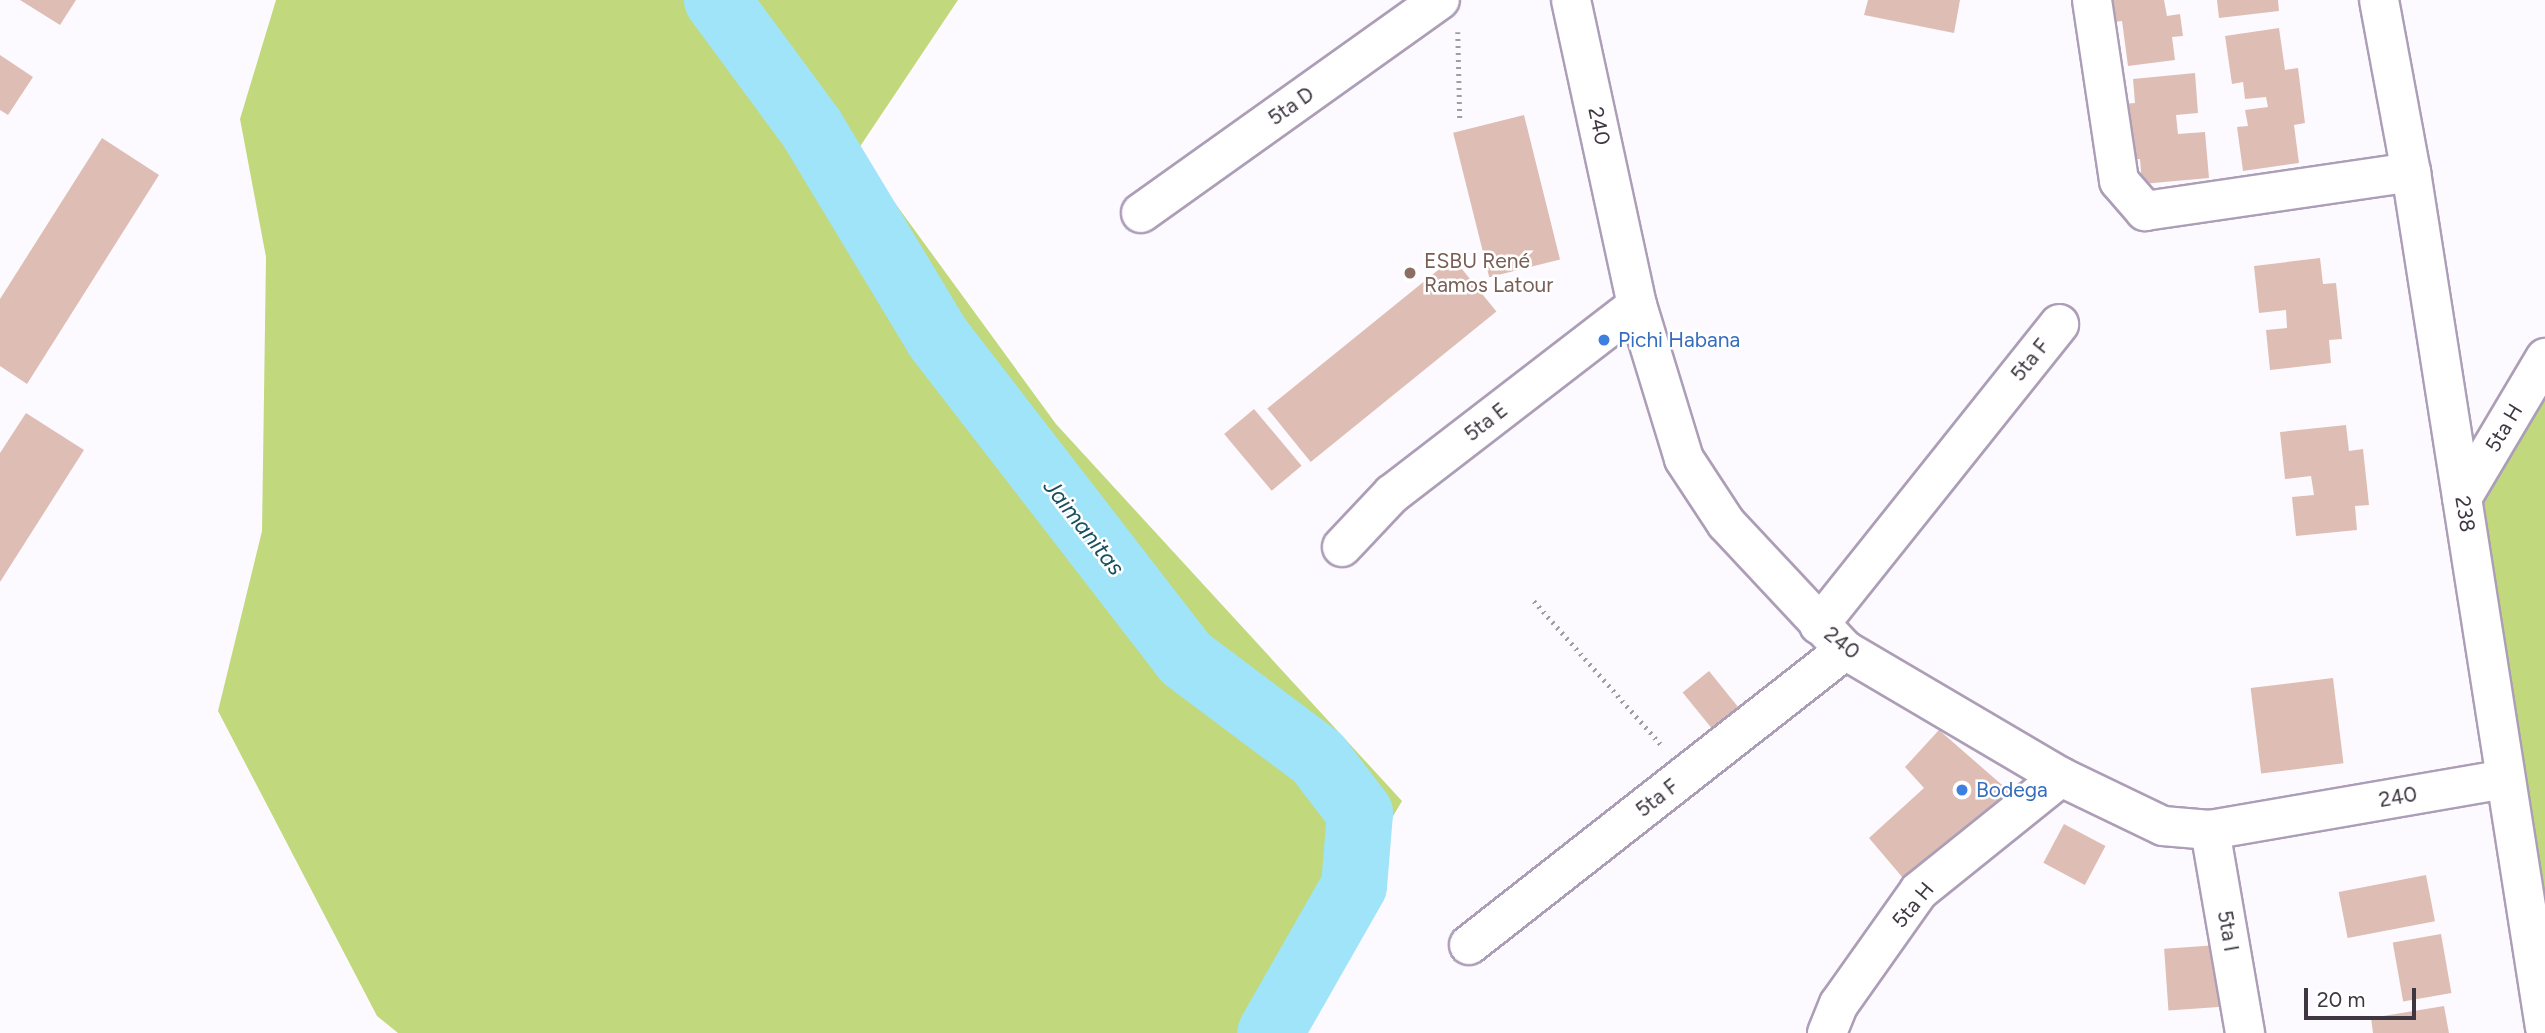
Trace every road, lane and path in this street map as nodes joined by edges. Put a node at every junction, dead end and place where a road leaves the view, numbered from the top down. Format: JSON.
{"nodes":[{"id":1,"x":1571,"y":0,"type":"edge"},
{"id":2,"x":2092,"y":0,"type":"edge"},
{"id":3,"x":2379,"y":0,"type":"edge"},
{"id":4,"x":1449,"y":14,"type":"edge"},
{"id":5,"x":1460,"y":122,"type":"dead end"},
{"id":6,"x":2411,"y":172,"type":"junction"},
{"id":7,"x":1141,"y":213,"type":"dead end"},
{"id":8,"x":1637,"y":305,"type":"junction"},
{"id":9,"x":2059,"y":324,"type":"dead end"},
{"id":10,"x":2545,"y":358,"type":"edge"},
{"id":11,"x":2462,"y":498,"type":"junction"},
{"id":12,"x":1342,"y":547,"type":"dead end"},
{"id":13,"x":1534,"y":601,"type":"dead end"},
{"id":14,"x":1832,"y":637,"type":"junction"},
{"id":15,"x":1687,"y":774,"type":"junction"},
{"id":16,"x":2061,"y":777,"type":"junction"},
{"id":17,"x":2505,"y":779,"type":"junction"},
{"id":18,"x":2210,"y":830,"type":"junction"},
{"id":19,"x":1469,"y":945,"type":"dead end"},
{"id":20,"x":2545,"y":1028,"type":"edge"},
{"id":21,"x":1827,"y":1033,"type":"edge"},
{"id":22,"x":2245,"y":1033,"type":"edge"}],
"edges":[{"from":1,"to":8,"type":"street","name":"240"},
{"from":2,"to":6,"type":"street"},
{"from":3,"to":6,"type":"street","name":"238"},
{"from":4,"to":5,"type":"path"},
{"from":4,"to":7,"type":"street","name":"5ta D"},
{"from":6,"to":11,"type":"street","name":"238"},
{"from":8,"to":12,"type":"street","name":"5ta E"},
{"from":8,"to":14,"type":"street","name":"240"},
{"from":9,"to":14,"type":"street","name":"5ta F"},
{"from":10,"to":11,"type":"street","name":"5ta H"},
{"from":11,"to":17,"type":"street","name":"238"},
{"from":13,"to":15,"type":"path"},
{"from":14,"to":15,"type":"street","name":"5ta F"},
{"from":14,"to":16,"type":"street","name":"240"},
{"from":15,"to":19,"type":"street","name":"5ta F"},
{"from":16,"to":18,"type":"street","name":"240"},
{"from":16,"to":21,"type":"street","name":"5ta H"},
{"from":17,"to":18,"type":"street","name":"240"},
{"from":17,"to":20,"type":"street","name":"238"},
{"from":18,"to":22,"type":"street","name":"5ta I"}]}
